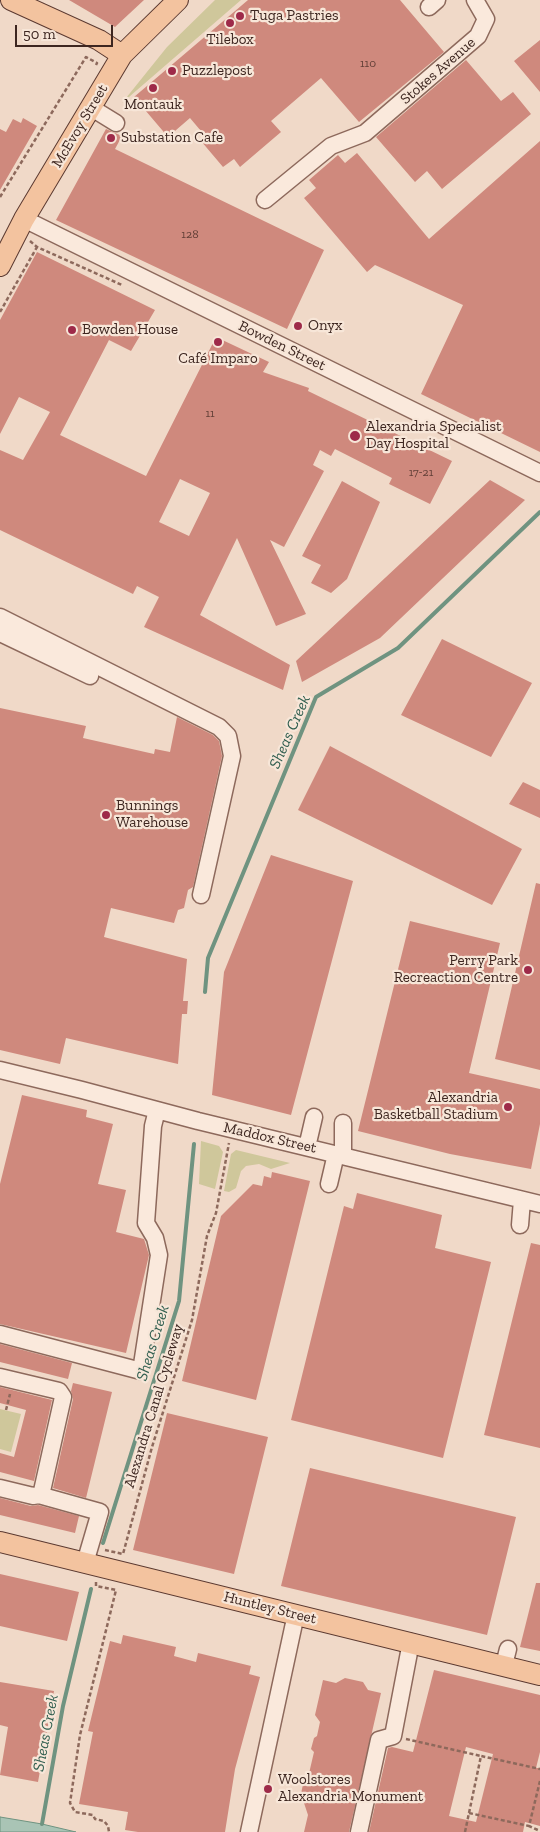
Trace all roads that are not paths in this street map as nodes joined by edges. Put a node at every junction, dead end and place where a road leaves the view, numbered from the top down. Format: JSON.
{"nodes":[{"id":1,"x":11,"y":0,"type":"edge"},
{"id":2,"x":178,"y":0,"type":"edge"},
{"id":3,"x":475,"y":0,"type":"edge"},
{"id":4,"x":122,"y":55,"type":"junction"},
{"id":5,"x":90,"y":107,"type":"junction"},
{"id":6,"x":116,"y":123,"type":"dead end"},
{"id":7,"x":265,"y":200,"type":"dead end"},
{"id":8,"x":24,"y":219,"type":"junction"},
{"id":9,"x":0,"y":266,"type":"edge"},
{"id":10,"x":540,"y":473,"type":"edge"},
{"id":11,"x":0,"y":617,"type":"edge"},
{"id":12,"x":1,"y":634,"type":"edge"},
{"id":13,"x":91,"y":674,"type":"dead end"},
{"id":14,"x":201,"y":895,"type":"dead end"},
{"id":15,"x":0,"y":1070,"type":"edge"},
{"id":16,"x":157,"y":1110,"type":"junction"},
{"id":17,"x":314,"y":1117,"type":"dead end"},
{"id":18,"x":343,"y":1123,"type":"dead end"},
{"id":19,"x":307,"y":1147,"type":"junction"},
{"id":20,"x":339,"y":1154,"type":"junction"},
{"id":21,"x":329,"y":1184,"type":"dead end"},
{"id":22,"x":522,"y":1200,"type":"junction"},
{"id":23,"x":540,"y":1204,"type":"edge"},
{"id":24,"x":520,"y":1225,"type":"dead end"},
{"id":25,"x":0,"y":1334,"type":"edge"},
{"id":26,"x":0,"y":1377,"type":"edge"},
{"id":27,"x":0,"y":1488,"type":"edge"},
{"id":28,"x":39,"y":1494,"type":"junction"},
{"id":29,"x":0,"y":1542,"type":"edge"},
{"id":30,"x":85,"y":1563,"type":"junction"},
{"id":31,"x":296,"y":1614,"type":"junction"},
{"id":32,"x":411,"y":1642,"type":"junction"},
{"id":33,"x":540,"y":1675,"type":"edge"},
{"id":34,"x":249,"y":1832,"type":"edge"},
{"id":35,"x":359,"y":1832,"type":"edge"}],
"edges":[{"from":1,"to":4,"type":"main road"},
{"from":2,"to":4,"type":"main road","name":"McEvoy Street"},
{"from":3,"to":7,"type":"street","name":"Stokes Avenue"},
{"from":4,"to":5,"type":"main road","name":"McEvoy Street"},
{"from":5,"to":6,"type":"street"},
{"from":5,"to":8,"type":"main road","name":"McEvoy Street"},
{"from":8,"to":9,"type":"main road","name":"McEvoy Street"},
{"from":8,"to":10,"type":"street","name":"Bowden Street"},
{"from":11,"to":14,"type":"street"},
{"from":12,"to":13,"type":"street"},
{"from":15,"to":16,"type":"street","name":"Maddox Street"},
{"from":16,"to":19,"type":"street","name":"Maddox Street"},
{"from":16,"to":25,"type":"street"},
{"from":17,"to":19,"type":"street"},
{"from":18,"to":20,"type":"street"},
{"from":19,"to":20,"type":"street","name":"Maddox Street"},
{"from":20,"to":21,"type":"street"},
{"from":20,"to":22,"type":"street","name":"Maddox Street"},
{"from":22,"to":23,"type":"street","name":"Maddox Street"},
{"from":22,"to":24,"type":"street"},
{"from":26,"to":28,"type":"street"},
{"from":27,"to":28,"type":"street"},
{"from":28,"to":30,"type":"street"},
{"from":29,"to":30,"type":"main road","name":"Huntley Street"},
{"from":30,"to":31,"type":"main road","name":"Huntley Street"},
{"from":31,"to":32,"type":"main road","name":"Huntley Street"},
{"from":31,"to":34,"type":"street"},
{"from":32,"to":33,"type":"main road","name":"Huntley Street"},
{"from":32,"to":35,"type":"street"}]}
